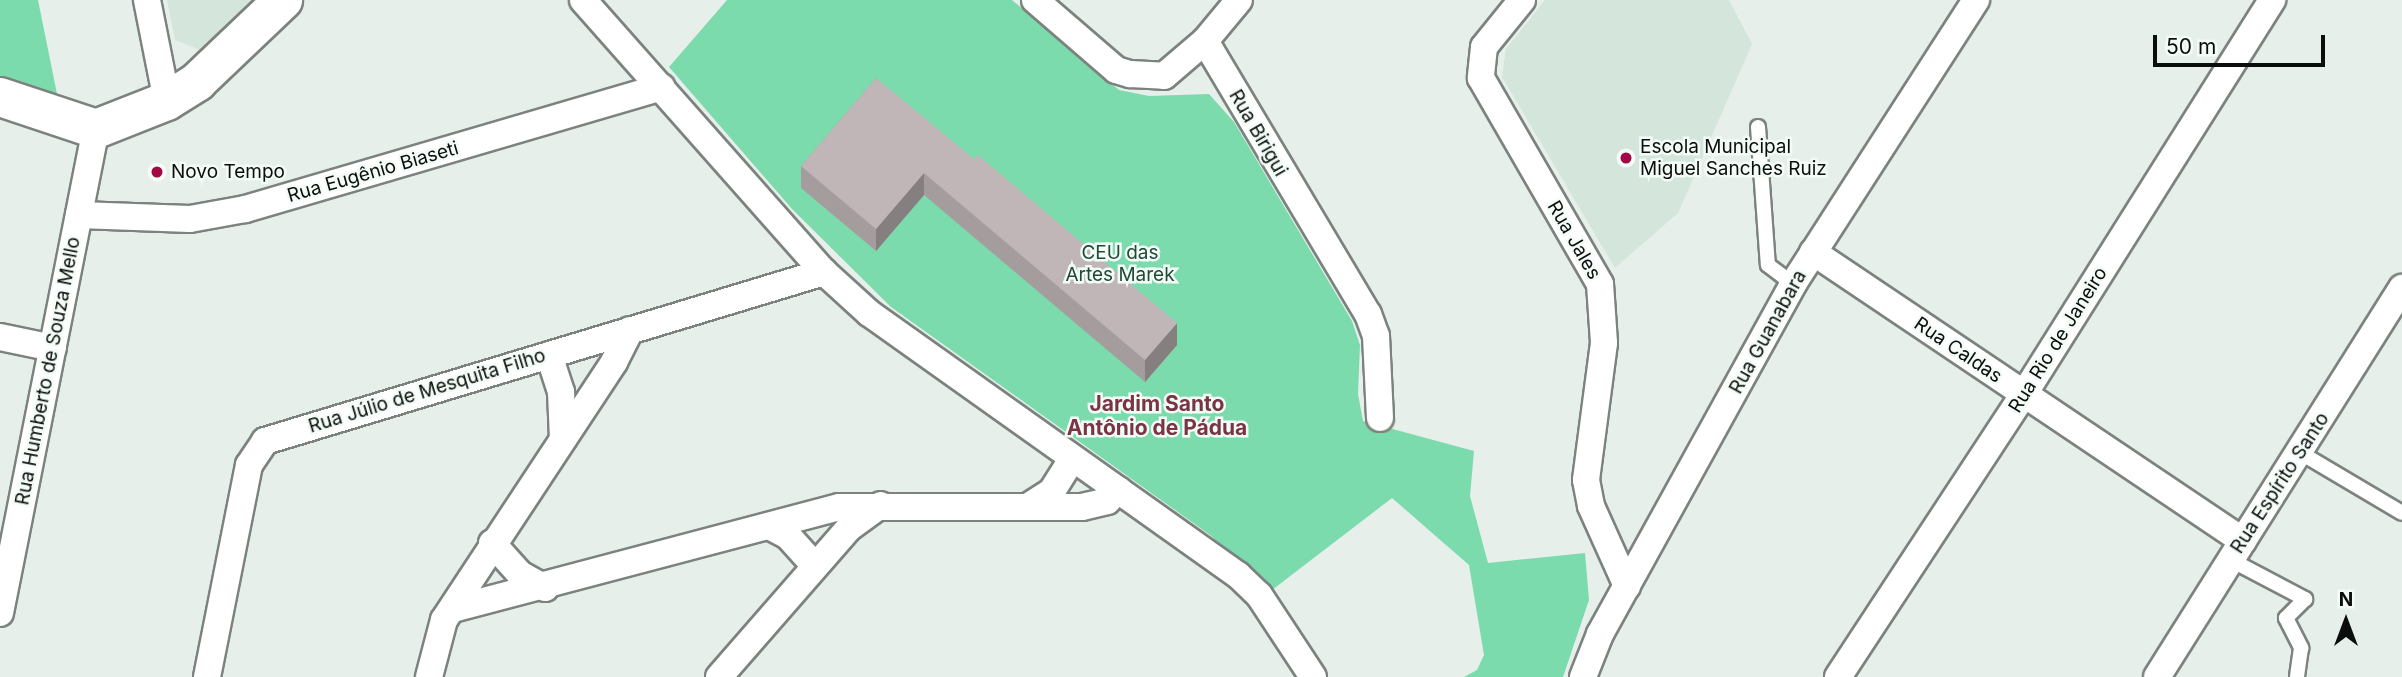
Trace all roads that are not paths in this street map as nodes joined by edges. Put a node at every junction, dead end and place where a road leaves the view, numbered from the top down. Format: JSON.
{"nodes":[{"id":1,"x":147,"y":0,"type":"edge"},
{"id":2,"x":283,"y":0,"type":"edge"},
{"id":3,"x":583,"y":0,"type":"edge"},
{"id":4,"x":1035,"y":0,"type":"edge"},
{"id":5,"x":1239,"y":0,"type":"edge"},
{"id":6,"x":1521,"y":0,"type":"edge"},
{"id":7,"x":1976,"y":0,"type":"edge"},
{"id":8,"x":2272,"y":0,"type":"edge"},
{"id":9,"x":1205,"y":41,"type":"junction"},
{"id":10,"x":661,"y":87,"type":"junction"},
{"id":11,"x":0,"y":97,"type":"edge"},
{"id":12,"x":167,"y":101,"type":"junction"},
{"id":13,"x":1758,"y":127,"type":"dead end"},
{"id":14,"x":96,"y":129,"type":"junction"},
{"id":15,"x":79,"y":215,"type":"junction"},
{"id":16,"x":1813,"y":252,"type":"junction"},
{"id":17,"x":824,"y":272,"type":"junction"},
{"id":18,"x":1793,"y":284,"type":"junction"},
{"id":19,"x":2402,"y":288,"type":"edge"},
{"id":20,"x":630,"y":330,"type":"junction"},
{"id":21,"x":0,"y":337,"type":"edge"},
{"id":22,"x":53,"y":348,"type":"junction"},
{"id":23,"x":549,"y":355,"type":"junction"},
{"id":24,"x":2024,"y":394,"type":"junction"},
{"id":25,"x":1380,"y":418,"type":"dead end"},
{"id":26,"x":563,"y":439,"type":"junction"},
{"id":27,"x":2301,"y":453,"type":"junction"},
{"id":28,"x":1072,"y":459,"type":"junction"},
{"id":29,"x":1119,"y":490,"type":"junction"},
{"id":30,"x":882,"y":504,"type":"junction"},
{"id":31,"x":1029,"y":506,"type":"junction"},
{"id":32,"x":2402,"y":513,"type":"edge"},
{"id":33,"x":769,"y":526,"type":"junction"},
{"id":34,"x":492,"y":543,"type":"junction"},
{"id":35,"x":2237,"y":550,"type":"junction"},
{"id":36,"x":814,"y":565,"type":"junction"},
{"id":37,"x":5,"y":567,"type":"edge"},
{"id":38,"x":1627,"y":586,"type":"junction"},
{"id":39,"x":545,"y":588,"type":"junction"},
{"id":40,"x":453,"y":609,"type":"junction"},
{"id":41,"x":0,"y":613,"type":"edge"},
{"id":42,"x":207,"y":677,"type":"edge"},
{"id":43,"x":429,"y":677,"type":"edge"},
{"id":44,"x":719,"y":677,"type":"edge"},
{"id":45,"x":1313,"y":677,"type":"edge"},
{"id":46,"x":1583,"y":677,"type":"edge"},
{"id":47,"x":1838,"y":677,"type":"edge"},
{"id":48,"x":2158,"y":677,"type":"edge"},
{"id":49,"x":2297,"y":677,"type":"edge"}],
"edges":[{"from":1,"to":12,"type":"street"},
{"from":2,"to":12,"type":"street"},
{"from":3,"to":10,"type":"street"},
{"from":4,"to":9,"type":"street"},
{"from":5,"to":9,"type":"street"},
{"from":6,"to":38,"type":"street","name":"Rua Jales"},
{"from":7,"to":16,"type":"street","name":"Rua Guanabara"},
{"from":8,"to":24,"type":"street","name":"Rua Rio de Janeiro"},
{"from":9,"to":25,"type":"street","name":"Rua Birigui"},
{"from":10,"to":15,"type":"street","name":"Rua Eugênio Biaseti"},
{"from":10,"to":17,"type":"street"},
{"from":11,"to":14,"type":"street"},
{"from":12,"to":14,"type":"street"},
{"from":13,"to":18,"type":"lane"},
{"from":14,"to":15,"type":"street","name":"Rua Humberto de Souza Mello"},
{"from":15,"to":22,"type":"street","name":"Rua Humberto de Souza Mello"},
{"from":16,"to":18,"type":"street","name":"Rua Guanabara"},
{"from":16,"to":24,"type":"street","name":"Rua Caldas"},
{"from":17,"to":20,"type":"street","name":"Rua Júlio de Mesquita Filho"},
{"from":17,"to":28,"type":"street"},
{"from":18,"to":38,"type":"street","name":"Rua Guanabara"},
{"from":19,"to":27,"type":"street","name":"Rua Espírito Santo"},
{"from":20,"to":23,"type":"street","name":"Rua Júlio de Mesquita Filho"},
{"from":20,"to":26,"type":"street"},
{"from":21,"to":22,"type":"street"},
{"from":22,"to":37,"type":"street","name":"Rua Humberto de Souza Mello"},
{"from":23,"to":26,"type":"street"},
{"from":23,"to":42,"type":"street","name":"Rua Júlio de Mesquita Filho"},
{"from":24,"to":35,"type":"street","name":"Rua Caldas"},
{"from":24,"to":47,"type":"street","name":"Rua Rio de Janeiro"},
{"from":26,"to":34,"type":"street"},
{"from":27,"to":32,"type":"lane"},
{"from":27,"to":35,"type":"street","name":"Rua Espírito Santo"},
{"from":28,"to":29,"type":"street"},
{"from":28,"to":31,"type":"street"},
{"from":29,"to":31,"type":"street"},
{"from":29,"to":45,"type":"street"},
{"from":30,"to":31,"type":"street"},
{"from":30,"to":33,"type":"street"},
{"from":30,"to":36,"type":"street"},
{"from":33,"to":36,"type":"street"},
{"from":33,"to":39,"type":"street"},
{"from":34,"to":39,"type":"street"},
{"from":34,"to":40,"type":"street"},
{"from":35,"to":48,"type":"street","name":"Rua Espírito Santo"},
{"from":35,"to":49,"type":"lane"},
{"from":36,"to":44,"type":"street"},
{"from":37,"to":41,"type":"street","name":"Rua Humberto de Souza Mello"},
{"from":38,"to":46,"type":"street","name":"Rua Guanabara"},
{"from":39,"to":40,"type":"street"},
{"from":40,"to":43,"type":"street"}]}
